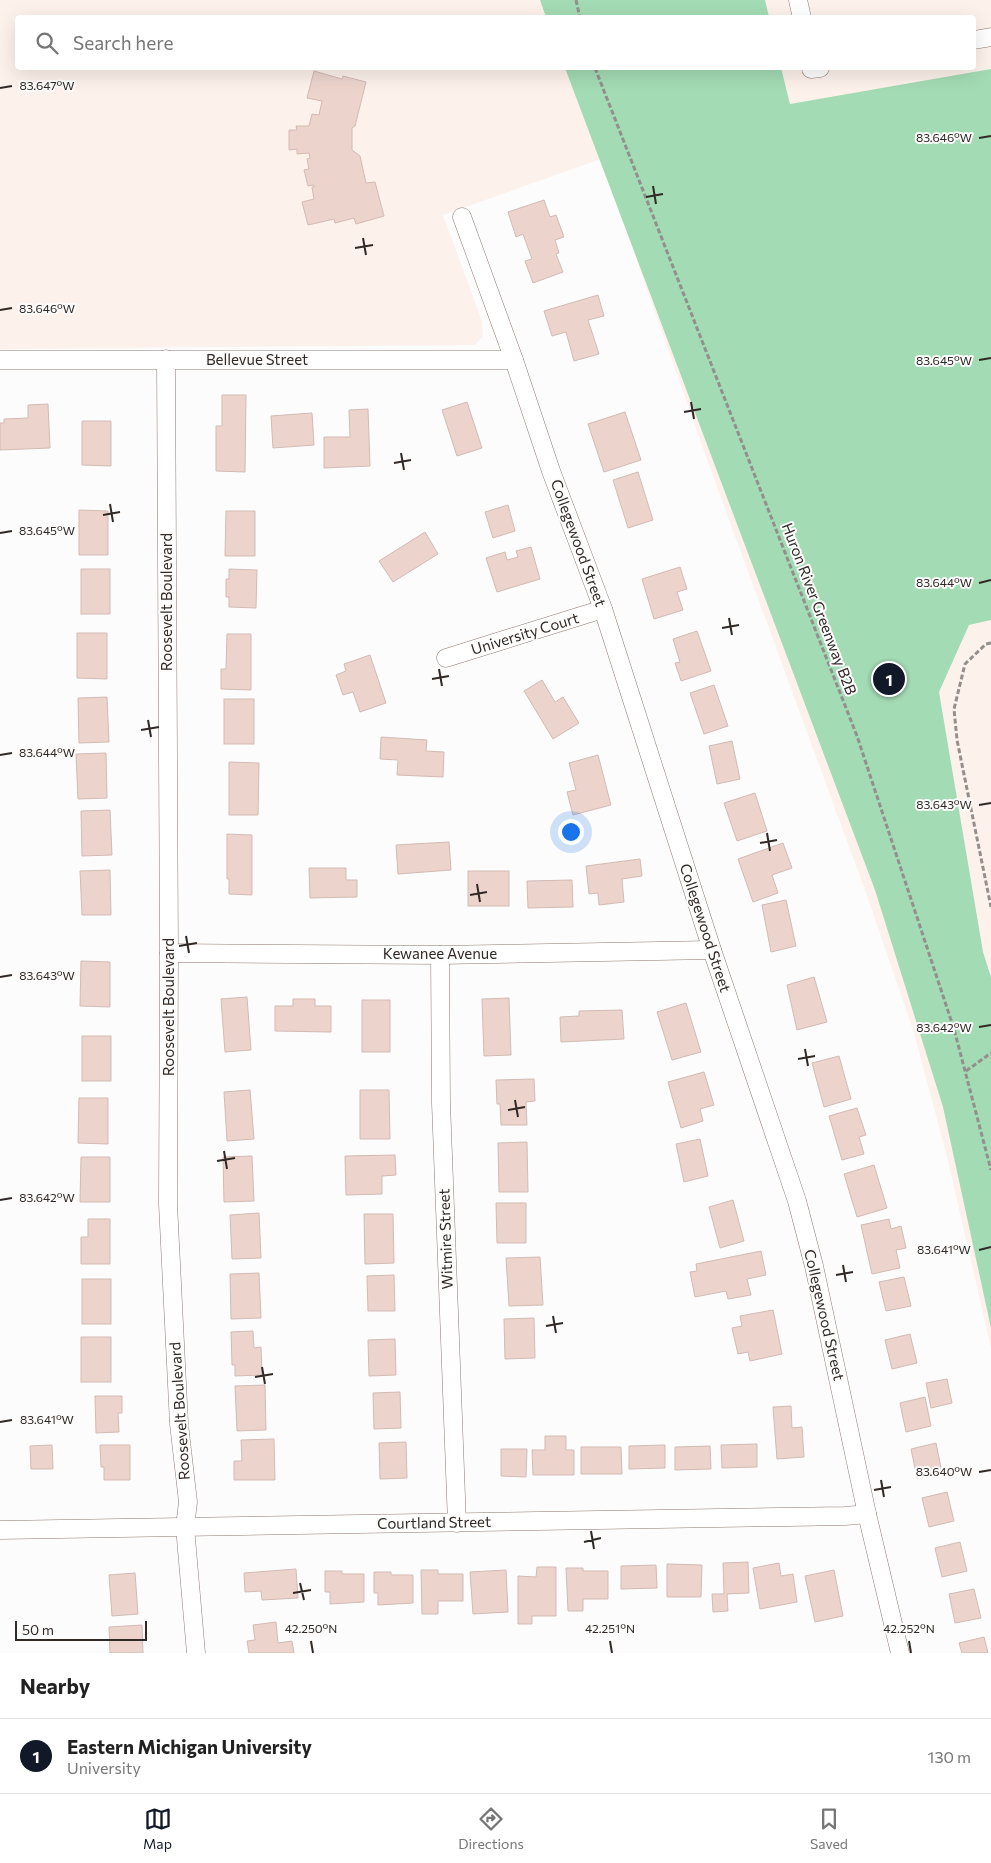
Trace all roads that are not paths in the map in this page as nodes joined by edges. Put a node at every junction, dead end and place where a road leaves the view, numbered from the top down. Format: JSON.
{"nodes":[{"id":1,"x":798,"y":0,"type":"edge"},
{"id":2,"x":801,"y":15,"type":"edge"},
{"id":3,"x":991,"y":37,"type":"edge"},
{"id":4,"x":976,"y":40,"type":"edge"},
{"id":5,"x":462,"y":217,"type":"dead end"},
{"id":6,"x":166,"y":359,"type":"junction"},
{"id":7,"x":0,"y":360,"type":"edge"},
{"id":8,"x":514,"y":360,"type":"junction"},
{"id":9,"x":603,"y":609,"type":"junction"},
{"id":10,"x":446,"y":658,"type":"dead end"},
{"id":11,"x":712,"y":950,"type":"junction"},
{"id":12,"x":169,"y":953,"type":"junction"},
{"id":13,"x":440,"y":955,"type":"junction"},
{"id":14,"x":868,"y":1514,"type":"junction"},
{"id":15,"x":457,"y":1523,"type":"junction"},
{"id":16,"x":185,"y":1527,"type":"junction"},
{"id":17,"x":0,"y":1530,"type":"edge"},
{"id":18,"x":196,"y":1653,"type":"edge"},
{"id":19,"x":900,"y":1653,"type":"edge"}],
"edges":[{"from":1,"to":2,"type":"street"},
{"from":3,"to":4,"type":"street"},
{"from":5,"to":8,"type":"street","name":"Collegewood Street"},
{"from":6,"to":7,"type":"street","name":"Bellevue Street"},
{"from":6,"to":8,"type":"street","name":"Bellevue Street"},
{"from":6,"to":12,"type":"street","name":"Roosevelt Boulevard"},
{"from":8,"to":9,"type":"street","name":"Collegewood Street"},
{"from":9,"to":10,"type":"street","name":"University Court"},
{"from":9,"to":11,"type":"street","name":"Collegewood Street"},
{"from":11,"to":13,"type":"street","name":"Kewanee Avenue"},
{"from":11,"to":14,"type":"street","name":"Collegewood Street"},
{"from":12,"to":13,"type":"street","name":"Kewanee Avenue"},
{"from":12,"to":16,"type":"street","name":"Roosevelt Boulevard"},
{"from":13,"to":15,"type":"street","name":"Witmire Street"},
{"from":14,"to":15,"type":"street","name":"Courtland Street"},
{"from":14,"to":19,"type":"street","name":"Collegewood Street"},
{"from":15,"to":16,"type":"street","name":"Courtland Street"},
{"from":16,"to":17,"type":"street","name":"Courtland Street"},
{"from":16,"to":18,"type":"street","name":"Roosevelt Boulevard"}]}
